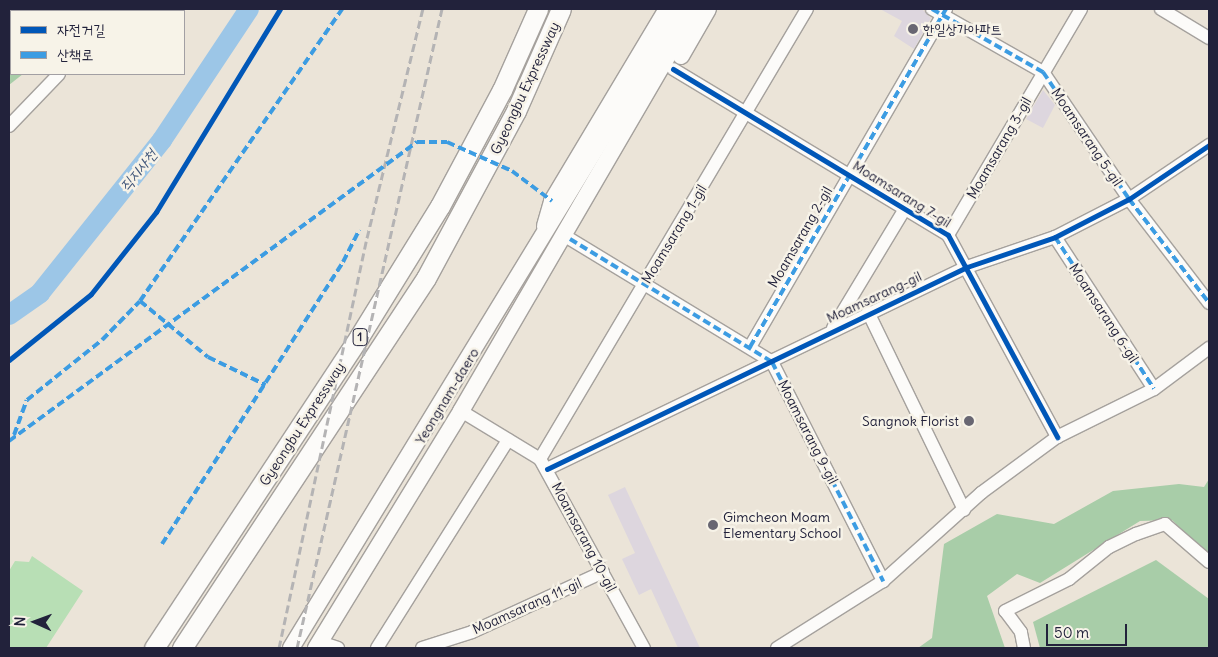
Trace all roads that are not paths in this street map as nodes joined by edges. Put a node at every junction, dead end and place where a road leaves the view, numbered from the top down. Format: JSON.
{"nodes":[{"id":1,"x":538,"y":9,"type":"edge"},
{"id":2,"x":561,"y":9,"type":"edge"},
{"id":3,"x":667,"y":9,"type":"edge"},
{"id":4,"x":681,"y":9,"type":"edge"},
{"id":5,"x":695,"y":9,"type":"edge"},
{"id":6,"x":708,"y":9,"type":"edge"},
{"id":7,"x":808,"y":9,"type":"edge"},
{"id":8,"x":1081,"y":9,"type":"edge"},
{"id":9,"x":1161,"y":9,"type":"edge"},
{"id":10,"x":940,"y":11,"type":"edge"},
{"id":11,"x":1176,"y":13,"type":"edge"},
{"id":12,"x":1209,"y":38,"type":"edge"},
{"id":13,"x":673,"y":69,"type":"junction"},
{"id":14,"x":1044,"y":72,"type":"junction"},
{"id":15,"x":58,"y":75,"type":"edge"},
{"id":16,"x":744,"y":114,"type":"junction"},
{"id":17,"x":9,"y":126,"type":"edge"},
{"id":18,"x":1209,"y":145,"type":"edge"},
{"id":19,"x":607,"y":146,"type":"junction"},
{"id":20,"x":849,"y":173,"type":"junction"},
{"id":21,"x":1129,"y":199,"type":"junction"},
{"id":22,"x":906,"y":207,"type":"junction"},
{"id":23,"x":948,"y":235,"type":"junction"},
{"id":24,"x":1055,"y":237,"type":"junction"},
{"id":25,"x":570,"y":238,"type":"junction"},
{"id":26,"x":545,"y":250,"type":"junction"},
{"id":27,"x":967,"y":267,"type":"junction"},
{"id":28,"x":644,"y":284,"type":"junction"},
{"id":29,"x":1209,"y":303,"type":"edge"},
{"id":30,"x":868,"y":312,"type":"junction"},
{"id":31,"x":833,"y":328,"type":"junction"},
{"id":32,"x":750,"y":347,"type":"junction"},
{"id":33,"x":1209,"y":348,"type":"edge"},
{"id":34,"x":772,"y":362,"type":"junction"},
{"id":35,"x":1154,"y":389,"type":"junction"},
{"id":36,"x":461,"y":411,"type":"junction"},
{"id":37,"x":1057,"y":437,"type":"junction"},
{"id":38,"x":508,"y":440,"type":"junction"},
{"id":39,"x":543,"y":464,"type":"junction"},
{"id":40,"x":964,"y":510,"type":"junction"},
{"id":41,"x":1209,"y":562,"type":"edge"},
{"id":42,"x":603,"y":572,"type":"junction"},
{"id":43,"x":883,"y":581,"type":"junction"},
{"id":44,"x":318,"y":645,"type":"edge"},
{"id":45,"x":154,"y":648,"type":"edge"},
{"id":46,"x":182,"y":648,"type":"edge"},
{"id":47,"x":291,"y":648,"type":"edge"},
{"id":48,"x":338,"y":648,"type":"edge"},
{"id":49,"x":377,"y":648,"type":"edge"},
{"id":50,"x":422,"y":648,"type":"edge"},
{"id":51,"x":643,"y":648,"type":"edge"},
{"id":52,"x":777,"y":648,"type":"edge"},
{"id":53,"x":1024,"y":648,"type":"edge"}],
"edges":[{"from":1,"to":45,"type":"highway","name":"Gyeongbu Expressway","number":"1"},
{"from":2,"to":46,"type":"highway","name":"Gyeongbu Expressway","number":"1"},
{"from":3,"to":26,"type":"main road"},
{"from":4,"to":19,"type":"main road"},
{"from":5,"to":19,"type":"main road"},
{"from":6,"to":13,"type":"main road"},
{"from":7,"to":16,"type":"street","name":"Moamsarang 1-gil"},
{"from":8,"to":14,"type":"street","name":"Moamsarang 3-gil"},
{"from":9,"to":11,"type":"street"},
{"from":10,"to":14,"type":"street","name":"Moamsarang 5-gil"},
{"from":10,"to":20,"type":"street","name":"Moamsarang 2-gil"},
{"from":11,"to":12,"type":"street"},
{"from":13,"to":16,"type":"street","name":"Moamsarang 7-gil"},
{"from":13,"to":25,"type":"main road"},
{"from":14,"to":21,"type":"street","name":"Moamsarang 5-gil"},
{"from":14,"to":23,"type":"street","name":"Moamsarang 3-gil"},
{"from":15,"to":17,"type":"street"},
{"from":16,"to":20,"type":"street","name":"Moamsarang 7-gil"},
{"from":16,"to":28,"type":"street","name":"Moamsarang 1-gil"},
{"from":18,"to":21,"type":"street","name":"Moamsarang-gil"},
{"from":19,"to":26,"type":"main road","name":"Yeongnam-daero"},
{"from":20,"to":22,"type":"street","name":"Moamsarang 7-gil"},
{"from":20,"to":32,"type":"street","name":"Moamsarang 2-gil"},
{"from":21,"to":24,"type":"street","name":"Moamsarang-gil"},
{"from":21,"to":29,"type":"street","name":"Moamsarang 5-gil"},
{"from":22,"to":23,"type":"street","name":"Moamsarang 7-gil"},
{"from":22,"to":31,"type":"street"},
{"from":23,"to":27,"type":"street","name":"Moamsarang 7-gil"},
{"from":24,"to":27,"type":"street","name":"Moamsarang-gil"},
{"from":24,"to":35,"type":"street","name":"Moamsarang 6-gil"},
{"from":25,"to":26,"type":"main road"},
{"from":25,"to":28,"type":"street","name":"Moamsarang 9-gil"},
{"from":26,"to":36,"type":"main road","name":"Yeongnam-daero"},
{"from":26,"to":47,"type":"main road","name":"Yeongnam-daero"},
{"from":27,"to":30,"type":"street","name":"Moamsarang-gil"},
{"from":27,"to":37,"type":"street","name":"Moamsarang 7-gil"},
{"from":28,"to":32,"type":"street","name":"Moamsarang 9-gil"},
{"from":28,"to":39,"type":"street","name":"Moamsarang 1-gil"},
{"from":30,"to":31,"type":"street","name":"Moamsarang-gil"},
{"from":30,"to":40,"type":"street"},
{"from":31,"to":34,"type":"street","name":"Moamsarang-gil"},
{"from":32,"to":34,"type":"street","name":"Moamsarang 9-gil"},
{"from":33,"to":35,"type":"street"},
{"from":34,"to":39,"type":"street","name":"Moamsarang-gil"},
{"from":34,"to":43,"type":"street","name":"Moamsarang 9-gil"},
{"from":35,"to":37,"type":"street"},
{"from":36,"to":38,"type":"street"},
{"from":36,"to":44,"type":"main road","name":"Yeongnam-daero"},
{"from":37,"to":40,"type":"street"},
{"from":38,"to":39,"type":"street"},
{"from":38,"to":49,"type":"street"},
{"from":39,"to":42,"type":"street","name":"Moamsarang 10-gil"},
{"from":40,"to":43,"type":"street"},
{"from":41,"to":53,"type":"street"},
{"from":42,"to":50,"type":"street","name":"Moamsarang 11-gil"},
{"from":42,"to":51,"type":"street","name":"Moamsarang 10-gil"},
{"from":43,"to":52,"type":"street"},
{"from":44,"to":48,"type":"street"}]}
